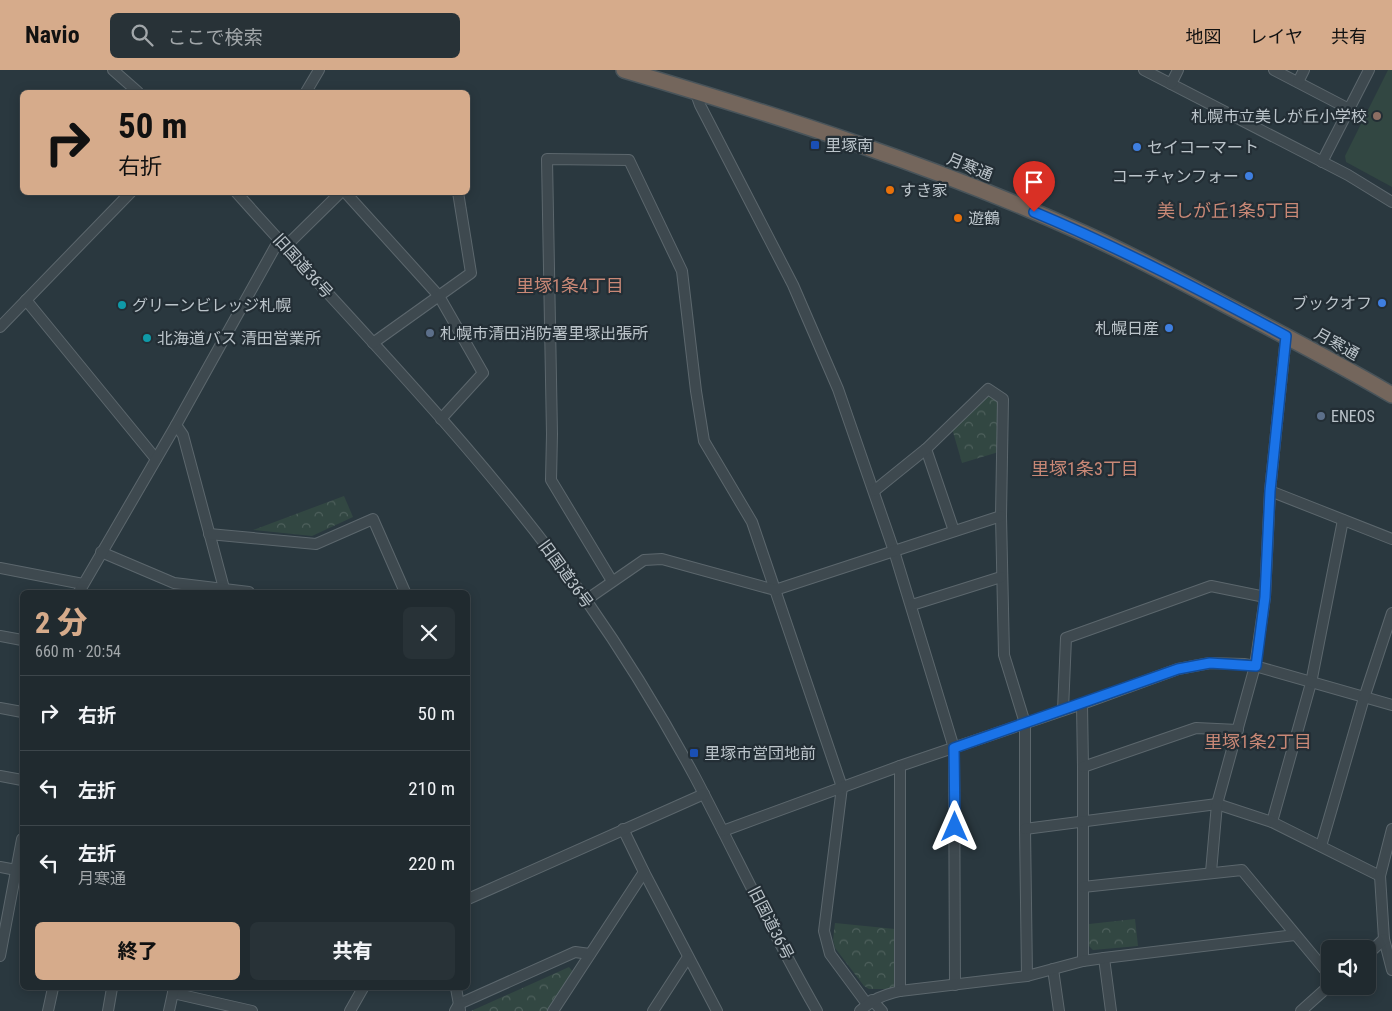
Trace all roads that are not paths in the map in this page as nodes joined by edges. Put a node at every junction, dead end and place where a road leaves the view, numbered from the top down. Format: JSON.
{"nodes":[{"id":1,"x":113,"y":70,"type":"edge"},
{"id":2,"x":319,"y":70,"type":"edge"},
{"id":3,"x":624,"y":70,"type":"edge"},
{"id":4,"x":1144,"y":70,"type":"edge"},
{"id":5,"x":1178,"y":70,"type":"edge"},
{"id":6,"x":1274,"y":70,"type":"edge"},
{"id":7,"x":1304,"y":70,"type":"edge"},
{"id":8,"x":1369,"y":70,"type":"edge"},
{"id":9,"x":1298,"y":82,"type":"junction"},
{"id":10,"x":1171,"y":84,"type":"junction"},
{"id":11,"x":136,"y":90,"type":"edge"},
{"id":12,"x":307,"y":90,"type":"edge"},
{"id":13,"x":695,"y":91,"type":"junction"},
{"id":14,"x":1349,"y":109,"type":"junction"},
{"id":15,"x":1322,"y":162,"type":"junction"},
{"id":16,"x":128,"y":195,"type":"edge"},
{"id":17,"x":238,"y":195,"type":"edge"},
{"id":18,"x":248,"y":195,"type":"edge"},
{"id":19,"x":339,"y":195,"type":"edge"},
{"id":20,"x":346,"y":195,"type":"edge"},
{"id":21,"x":458,"y":195,"type":"edge"},
{"id":22,"x":244,"y":202,"type":"junction"},
{"id":23,"x":1392,"y":202,"type":"edge"},
{"id":24,"x":282,"y":243,"type":"junction"},
{"id":25,"x":439,"y":296,"type":"junction"},
{"id":26,"x":26,"y":300,"type":"junction"},
{"id":27,"x":0,"y":326,"type":"edge"},
{"id":28,"x":1286,"y":336,"type":"junction"},
{"id":29,"x":373,"y":343,"type":"junction"},
{"id":30,"x":1392,"y":396,"type":"edge"},
{"id":31,"x":441,"y":419,"type":"junction"},
{"id":32,"x":176,"y":425,"type":"junction"},
{"id":33,"x":926,"y":449,"type":"junction"},
{"id":34,"x":156,"y":459,"type":"junction"},
{"id":35,"x":874,"y":491,"type":"junction"},
{"id":36,"x":1270,"y":491,"type":"junction"},
{"id":37,"x":1001,"y":516,"type":"junction"},
{"id":38,"x":1343,"y":520,"type":"junction"},
{"id":39,"x":954,"y":531,"type":"junction"},
{"id":40,"x":209,"y":534,"type":"junction"},
{"id":41,"x":1392,"y":539,"type":"edge"},
{"id":42,"x":894,"y":551,"type":"junction"},
{"id":43,"x":101,"y":552,"type":"junction"},
{"id":44,"x":0,"y":568,"type":"edge"},
{"id":45,"x":1001,"y":577,"type":"junction"},
{"id":46,"x":612,"y":581,"type":"junction"},
{"id":47,"x":81,"y":588,"type":"edge"},
{"id":48,"x":214,"y":590,"type":"edge"},
{"id":49,"x":224,"y":590,"type":"edge"},
{"id":50,"x":404,"y":590,"type":"edge"},
{"id":51,"x":775,"y":590,"type":"junction"},
{"id":52,"x":1265,"y":597,"type":"junction"},
{"id":53,"x":586,"y":600,"type":"junction"},
{"id":54,"x":912,"y":605,"type":"junction"},
{"id":55,"x":1392,"y":613,"type":"edge"},
{"id":56,"x":0,"y":636,"type":"edge"},
{"id":57,"x":20,"y":640,"type":"edge"},
{"id":58,"x":1256,"y":666,"type":"junction"},
{"id":59,"x":1311,"y":682,"type":"junction"},
{"id":60,"x":1364,"y":698,"type":"junction"},
{"id":61,"x":1082,"y":704,"type":"junction"},
{"id":62,"x":1392,"y":705,"type":"edge"},
{"id":63,"x":0,"y":708,"type":"edge"},
{"id":64,"x":1063,"y":710,"type":"junction"},
{"id":65,"x":20,"y":712,"type":"edge"},
{"id":66,"x":1025,"y":723,"type":"junction"},
{"id":67,"x":1238,"y":730,"type":"junction"},
{"id":68,"x":954,"y":748,"type":"junction"},
{"id":69,"x":900,"y":766,"type":"junction"},
{"id":70,"x":1083,"y":767,"type":"junction"},
{"id":71,"x":0,"y":776,"type":"edge"},
{"id":72,"x":20,"y":780,"type":"edge"},
{"id":73,"x":842,"y":787,"type":"junction"},
{"id":74,"x":704,"y":794,"type":"junction"},
{"id":75,"x":1217,"y":804,"type":"junction"},
{"id":76,"x":1083,"y":821,"type":"junction"},
{"id":77,"x":1272,"y":822,"type":"junction"},
{"id":78,"x":623,"y":829,"type":"junction"},
{"id":79,"x":1024,"y":829,"type":"junction"},
{"id":80,"x":1392,"y":829,"type":"edge"},
{"id":81,"x":723,"y":831,"type":"junction"},
{"id":82,"x":1321,"y":846,"type":"junction"},
{"id":83,"x":20,"y":849,"type":"edge"},
{"id":84,"x":0,"y":867,"type":"edge"},
{"id":85,"x":16,"y":870,"type":"junction"},
{"id":86,"x":644,"y":872,"type":"junction"},
{"id":87,"x":1211,"y":872,"type":"junction"},
{"id":88,"x":1380,"y":876,"type":"junction"},
{"id":89,"x":18,"y":886,"type":"edge"},
{"id":90,"x":1083,"y":887,"type":"junction"},
{"id":91,"x":470,"y":898,"type":"edge"},
{"id":92,"x":1295,"y":935,"type":"junction"},
{"id":93,"x":1384,"y":940,"type":"junction"},
{"id":94,"x":1376,"y":947,"type":"edge"},
{"id":95,"x":590,"y":954,"type":"junction"},
{"id":96,"x":0,"y":956,"type":"edge"},
{"id":97,"x":688,"y":957,"type":"junction"},
{"id":98,"x":1104,"y":958,"type":"junction"},
{"id":99,"x":1083,"y":961,"type":"junction"},
{"id":100,"x":1321,"y":965,"type":"edge"},
{"id":101,"x":1053,"y":969,"type":"junction"},
{"id":102,"x":1392,"y":970,"type":"edge"},
{"id":103,"x":1027,"y":976,"type":"junction"},
{"id":104,"x":955,"y":985,"type":"junction"},
{"id":105,"x":53,"y":990,"type":"edge"},
{"id":106,"x":112,"y":990,"type":"edge"},
{"id":107,"x":174,"y":990,"type":"edge"},
{"id":108,"x":362,"y":990,"type":"edge"},
{"id":109,"x":456,"y":990,"type":"edge"},
{"id":110,"x":900,"y":991,"type":"junction"},
{"id":111,"x":1321,"y":993,"type":"edge"},
{"id":112,"x":867,"y":1005,"type":"edge"},
{"id":113,"x":458,"y":1009,"type":"edge"},
{"id":114,"x":48,"y":1011,"type":"edge"},
{"id":115,"x":108,"y":1011,"type":"edge"},
{"id":116,"x":169,"y":1011,"type":"edge"},
{"id":117,"x":252,"y":1011,"type":"edge"},
{"id":118,"x":350,"y":1011,"type":"edge"},
{"id":119,"x":553,"y":1011,"type":"edge"},
{"id":120,"x":653,"y":1011,"type":"edge"},
{"id":121,"x":717,"y":1011,"type":"edge"},
{"id":122,"x":817,"y":1011,"type":"edge"},
{"id":123,"x":882,"y":1011,"type":"edge"},
{"id":124,"x":1059,"y":1011,"type":"edge"},
{"id":125,"x":1111,"y":1011,"type":"edge"},
{"id":126,"x":1301,"y":1011,"type":"edge"}],
"edges":[{"from":1,"to":11,"type":"street"},
{"from":2,"to":12,"type":"street"},
{"from":3,"to":13,"type":"highway","name":"月寒通"},
{"from":4,"to":10,"type":"street"},
{"from":5,"to":10,"type":"street"},
{"from":6,"to":9,"type":"street"},
{"from":7,"to":9,"type":"street"},
{"from":8,"to":14,"type":"street"},
{"from":9,"to":14,"type":"street"},
{"from":10,"to":15,"type":"street"},
{"from":13,"to":28,"type":"highway","name":"月寒通"},
{"from":13,"to":35,"type":"street"},
{"from":14,"to":15,"type":"street"},
{"from":15,"to":23,"type":"street"},
{"from":16,"to":26,"type":"street"},
{"from":17,"to":22,"type":"street","name":"旧国道36号"},
{"from":18,"to":22,"type":"street"},
{"from":19,"to":24,"type":"street"},
{"from":20,"to":25,"type":"street"},
{"from":21,"to":25,"type":"street"},
{"from":22,"to":24,"type":"street","name":"旧国道36号"},
{"from":24,"to":29,"type":"street","name":"旧国道36号"},
{"from":24,"to":32,"type":"street"},
{"from":25,"to":29,"type":"street"},
{"from":25,"to":31,"type":"street"},
{"from":26,"to":27,"type":"street"},
{"from":26,"to":34,"type":"street"},
{"from":28,"to":30,"type":"highway","name":"月寒通"},
{"from":28,"to":36,"type":"street"},
{"from":29,"to":31,"type":"street","name":"旧国道36号"},
{"from":31,"to":53,"type":"street","name":"旧国道36号"},
{"from":32,"to":34,"type":"street"},
{"from":32,"to":40,"type":"street"},
{"from":33,"to":35,"type":"street"},
{"from":33,"to":37,"type":"street"},
{"from":33,"to":39,"type":"street"},
{"from":34,"to":43,"type":"street"},
{"from":35,"to":42,"type":"street"},
{"from":36,"to":38,"type":"street"},
{"from":36,"to":52,"type":"street"},
{"from":37,"to":39,"type":"street"},
{"from":37,"to":45,"type":"street"},
{"from":38,"to":41,"type":"street"},
{"from":38,"to":59,"type":"street"},
{"from":39,"to":42,"type":"street"},
{"from":40,"to":49,"type":"street"},
{"from":40,"to":50,"type":"street"},
{"from":42,"to":51,"type":"street"},
{"from":42,"to":54,"type":"street"},
{"from":43,"to":47,"type":"street"},
{"from":43,"to":48,"type":"street"},
{"from":44,"to":47,"type":"street"},
{"from":45,"to":54,"type":"street"},
{"from":45,"to":66,"type":"street"},
{"from":46,"to":51,"type":"street"},
{"from":46,"to":51,"type":"street"},
{"from":46,"to":53,"type":"street"},
{"from":51,"to":73,"type":"street"},
{"from":52,"to":58,"type":"street"},
{"from":52,"to":64,"type":"street"},
{"from":53,"to":74,"type":"street","name":"旧国道36号"},
{"from":54,"to":68,"type":"street"},
{"from":55,"to":60,"type":"street"},
{"from":56,"to":57,"type":"street"},
{"from":58,"to":59,"type":"street"},
{"from":58,"to":61,"type":"street"},
{"from":58,"to":67,"type":"street"},
{"from":59,"to":60,"type":"street"},
{"from":59,"to":77,"type":"street"},
{"from":60,"to":62,"type":"street"},
{"from":60,"to":82,"type":"street"},
{"from":61,"to":64,"type":"street"},
{"from":61,"to":70,"type":"street"},
{"from":63,"to":65,"type":"street"},
{"from":64,"to":66,"type":"street"},
{"from":66,"to":68,"type":"street"},
{"from":66,"to":79,"type":"street"},
{"from":67,"to":70,"type":"street"},
{"from":67,"to":75,"type":"street"},
{"from":68,"to":69,"type":"street"},
{"from":68,"to":104,"type":"street"},
{"from":69,"to":73,"type":"street"},
{"from":69,"to":110,"type":"street"},
{"from":70,"to":76,"type":"street"},
{"from":71,"to":72,"type":"street"},
{"from":73,"to":81,"type":"street"},
{"from":73,"to":112,"type":"street"},
{"from":74,"to":78,"type":"street"},
{"from":74,"to":81,"type":"street","name":"旧国道36号"},
{"from":75,"to":76,"type":"street"},
{"from":75,"to":77,"type":"street"},
{"from":75,"to":87,"type":"street"},
{"from":76,"to":79,"type":"street"},
{"from":76,"to":90,"type":"street"},
{"from":77,"to":82,"type":"street"},
{"from":78,"to":86,"type":"street"},
{"from":78,"to":91,"type":"street"},
{"from":79,"to":103,"type":"street"},
{"from":80,"to":88,"type":"street"},
{"from":81,"to":122,"type":"street","name":"旧国道36号"},
{"from":82,"to":88,"type":"street"},
{"from":83,"to":85,"type":"street"},
{"from":84,"to":85,"type":"street"},
{"from":85,"to":89,"type":"street"},
{"from":86,"to":95,"type":"street"},
{"from":86,"to":97,"type":"street"},
{"from":87,"to":90,"type":"street"},
{"from":87,"to":92,"type":"street"},
{"from":88,"to":93,"type":"street"},
{"from":89,"to":96,"type":"street"},
{"from":90,"to":99,"type":"street"},
{"from":92,"to":98,"type":"street"},
{"from":92,"to":100,"type":"street"},
{"from":93,"to":94,"type":"street"},
{"from":93,"to":102,"type":"street"},
{"from":95,"to":113,"type":"street"},
{"from":95,"to":119,"type":"street"},
{"from":97,"to":120,"type":"street"},
{"from":97,"to":121,"type":"street"},
{"from":98,"to":99,"type":"street"},
{"from":98,"to":125,"type":"street"},
{"from":99,"to":101,"type":"street"},
{"from":101,"to":103,"type":"street"},
{"from":101,"to":124,"type":"street"},
{"from":103,"to":104,"type":"street"},
{"from":104,"to":110,"type":"street"},
{"from":105,"to":114,"type":"street"},
{"from":106,"to":115,"type":"street"},
{"from":107,"to":116,"type":"street"},
{"from":107,"to":117,"type":"street"},
{"from":108,"to":118,"type":"street"},
{"from":109,"to":113,"type":"street"},
{"from":110,"to":112,"type":"street"},
{"from":111,"to":126,"type":"street"},
{"from":112,"to":123,"type":"street"}]}
